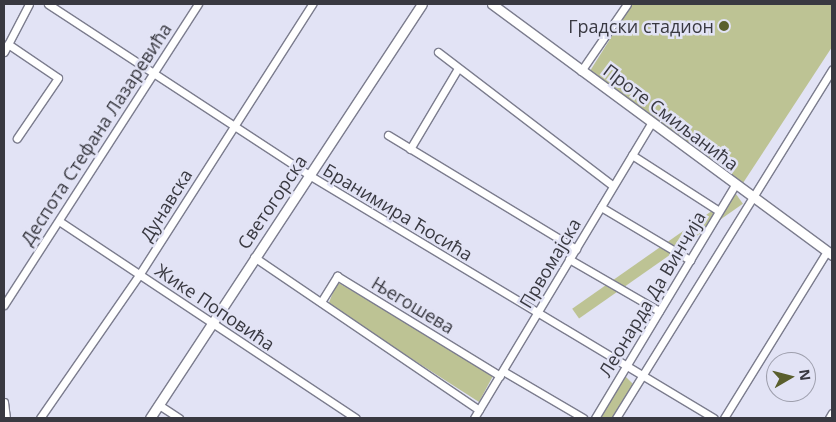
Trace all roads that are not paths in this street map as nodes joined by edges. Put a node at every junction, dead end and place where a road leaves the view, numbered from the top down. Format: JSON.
{"nodes":[{"id":1,"x":29,"y":4,"type":"edge"},
{"id":2,"x":48,"y":4,"type":"edge"},
{"id":3,"x":197,"y":4,"type":"edge"},
{"id":4,"x":312,"y":4,"type":"edge"},
{"id":5,"x":422,"y":4,"type":"edge"},
{"id":6,"x":492,"y":4,"type":"edge"},
{"id":7,"x":616,"y":4,"type":"edge"},
{"id":8,"x":625,"y":6,"type":"edge"},
{"id":9,"x":8,"y":44,"type":"junction"},
{"id":10,"x":4,"y":52,"type":"edge"},
{"id":11,"x":438,"y":52,"type":"dead end"},
{"id":12,"x":458,"y":68,"type":"junction"},
{"id":13,"x":832,"y":69,"type":"edge"},
{"id":14,"x":581,"y":71,"type":"junction"},
{"id":15,"x":153,"y":72,"type":"junction"},
{"id":16,"x":651,"y":124,"type":"junction"},
{"id":17,"x":234,"y":125,"type":"junction"},
{"id":18,"x":388,"y":134,"type":"dead end"},
{"id":19,"x":17,"y":138,"type":"dead end"},
{"id":20,"x":410,"y":149,"type":"junction"},
{"id":21,"x":632,"y":155,"type":"junction"},
{"id":22,"x":309,"y":175,"type":"junction"},
{"id":23,"x":735,"y":185,"type":"junction"},
{"id":24,"x":613,"y":186,"type":"junction"},
{"id":25,"x":751,"y":196,"type":"junction"},
{"id":26,"x":601,"y":208,"type":"junction"},
{"id":27,"x":719,"y":211,"type":"junction"},
{"id":28,"x":59,"y":221,"type":"junction"},
{"id":29,"x":576,"y":248,"type":"junction"},
{"id":30,"x":831,"y":253,"type":"edge"},
{"id":31,"x":254,"y":257,"type":"junction"},
{"id":32,"x":569,"y":259,"type":"junction"},
{"id":33,"x":690,"y":260,"type":"junction"},
{"id":34,"x":139,"y":275,"type":"junction"},
{"id":35,"x":321,"y":302,"type":"junction"},
{"id":36,"x":4,"y":305,"type":"edge"},
{"id":37,"x":659,"y":312,"type":"junction"},
{"id":38,"x":536,"y":314,"type":"junction"},
{"id":39,"x":211,"y":323,"type":"junction"},
{"id":40,"x":626,"y":367,"type":"junction"},
{"id":41,"x":502,"y":373,"type":"junction"},
{"id":42,"x":642,"y":376,"type":"junction"},
{"id":43,"x":4,"y":402,"type":"edge"},
{"id":44,"x":159,"y":405,"type":"junction"},
{"id":45,"x":479,"y":410,"type":"junction"},
{"id":46,"x":832,"y":413,"type":"edge"},
{"id":47,"x":6,"y":418,"type":"edge"},
{"id":48,"x":40,"y":418,"type":"edge"},
{"id":49,"x":150,"y":418,"type":"edge"},
{"id":50,"x":179,"y":418,"type":"edge"},
{"id":51,"x":355,"y":418,"type":"edge"},
{"id":52,"x":474,"y":418,"type":"edge"},
{"id":53,"x":583,"y":418,"type":"edge"},
{"id":54,"x":595,"y":418,"type":"edge"},
{"id":55,"x":616,"y":418,"type":"edge"},
{"id":56,"x":714,"y":418,"type":"edge"},
{"id":57,"x":724,"y":418,"type":"edge"},
{"id":58,"x":829,"y":418,"type":"edge"}],
"edges":[{"from":1,"to":9,"type":"street"},
{"from":2,"to":15,"type":"street","name":"Бранимира Ћосића"},
{"from":3,"to":15,"type":"street","name":"Деспота Стефана Лазаревића"},
{"from":4,"to":17,"type":"street","name":"Дунавска"},
{"from":5,"to":22,"type":"street","name":"Светогорска"},
{"from":6,"to":14,"type":"street","name":"Проте Смиљанића"},
{"from":7,"to":8,"type":"street"},
{"from":8,"to":14,"type":"street"},
{"from":9,"to":10,"type":"street"},
{"from":9,"to":19,"type":"street"},
{"from":11,"to":12,"type":"street"},
{"from":12,"to":20,"type":"street"},
{"from":12,"to":24,"type":"street"},
{"from":13,"to":25,"type":"street","name":"Леонарда Да Винчија"},
{"from":14,"to":16,"type":"street","name":"Проте Смиљанића"},
{"from":15,"to":17,"type":"street","name":"Бранимира Ћосића"},
{"from":15,"to":28,"type":"street","name":"Деспота Стефана Лазаревића"},
{"from":16,"to":21,"type":"street","name":"Првомајска"},
{"from":16,"to":23,"type":"street","name":"Проте Смиљанића"},
{"from":17,"to":22,"type":"street","name":"Бранимира Ћосића"},
{"from":17,"to":34,"type":"street","name":"Дунавска"},
{"from":18,"to":20,"type":"street"},
{"from":20,"to":29,"type":"street"},
{"from":21,"to":24,"type":"street","name":"Првомајска"},
{"from":21,"to":27,"type":"street"},
{"from":22,"to":31,"type":"street","name":"Светогорска"},
{"from":22,"to":38,"type":"street","name":"Бранимира Ћосића"},
{"from":23,"to":25,"type":"street","name":"Проте Смиљанића"},
{"from":23,"to":27,"type":"street","name":"Леонарда Да Винчија"},
{"from":24,"to":26,"type":"street","name":"Првомајска"},
{"from":25,"to":30,"type":"street","name":"Проте Смиљанића"},
{"from":25,"to":42,"type":"street","name":"Леонарда Да Винчија"},
{"from":26,"to":29,"type":"street","name":"Првомајска"},
{"from":26,"to":33,"type":"street"},
{"from":27,"to":33,"type":"street","name":"Леонарда Да Винчија"},
{"from":28,"to":34,"type":"street","name":"Жике Поповића"},
{"from":28,"to":36,"type":"street","name":"Деспота Стефана Лазаревића"},
{"from":29,"to":32,"type":"street","name":"Првомајска"},
{"from":30,"to":57,"type":"street"},
{"from":31,"to":35,"type":"street"},
{"from":31,"to":39,"type":"street","name":"Светогорска"},
{"from":32,"to":37,"type":"street"},
{"from":32,"to":38,"type":"street","name":"Првомајска"},
{"from":33,"to":37,"type":"street","name":"Леонарда Да Винчија"},
{"from":34,"to":39,"type":"street","name":"Жике Поповића"},
{"from":34,"to":48,"type":"street","name":"Дунавска"},
{"from":35,"to":41,"type":"street","name":"Његошева"},
{"from":35,"to":45,"type":"street"},
{"from":37,"to":40,"type":"street","name":"Леонарда Да Винчија"},
{"from":38,"to":40,"type":"street","name":"Бранимира Ћосића"},
{"from":38,"to":41,"type":"street","name":"Првомајска"},
{"from":39,"to":44,"type":"street","name":"Светогорска"},
{"from":39,"to":51,"type":"street","name":"Жике Поповића"},
{"from":40,"to":42,"type":"street","name":"Бранимира Ћосића"},
{"from":40,"to":54,"type":"street","name":"Леонарда Да Винчија"},
{"from":41,"to":45,"type":"street","name":"Првомајска"},
{"from":41,"to":53,"type":"street"},
{"from":42,"to":55,"type":"street","name":"Леонарда Да Винчија"},
{"from":42,"to":56,"type":"street","name":"Бранимира Ћосића"},
{"from":43,"to":47,"type":"street"},
{"from":44,"to":49,"type":"street","name":"Светогорска"},
{"from":44,"to":50,"type":"street"},
{"from":45,"to":52,"type":"street","name":"Првомајска"},
{"from":46,"to":58,"type":"street"}]}
